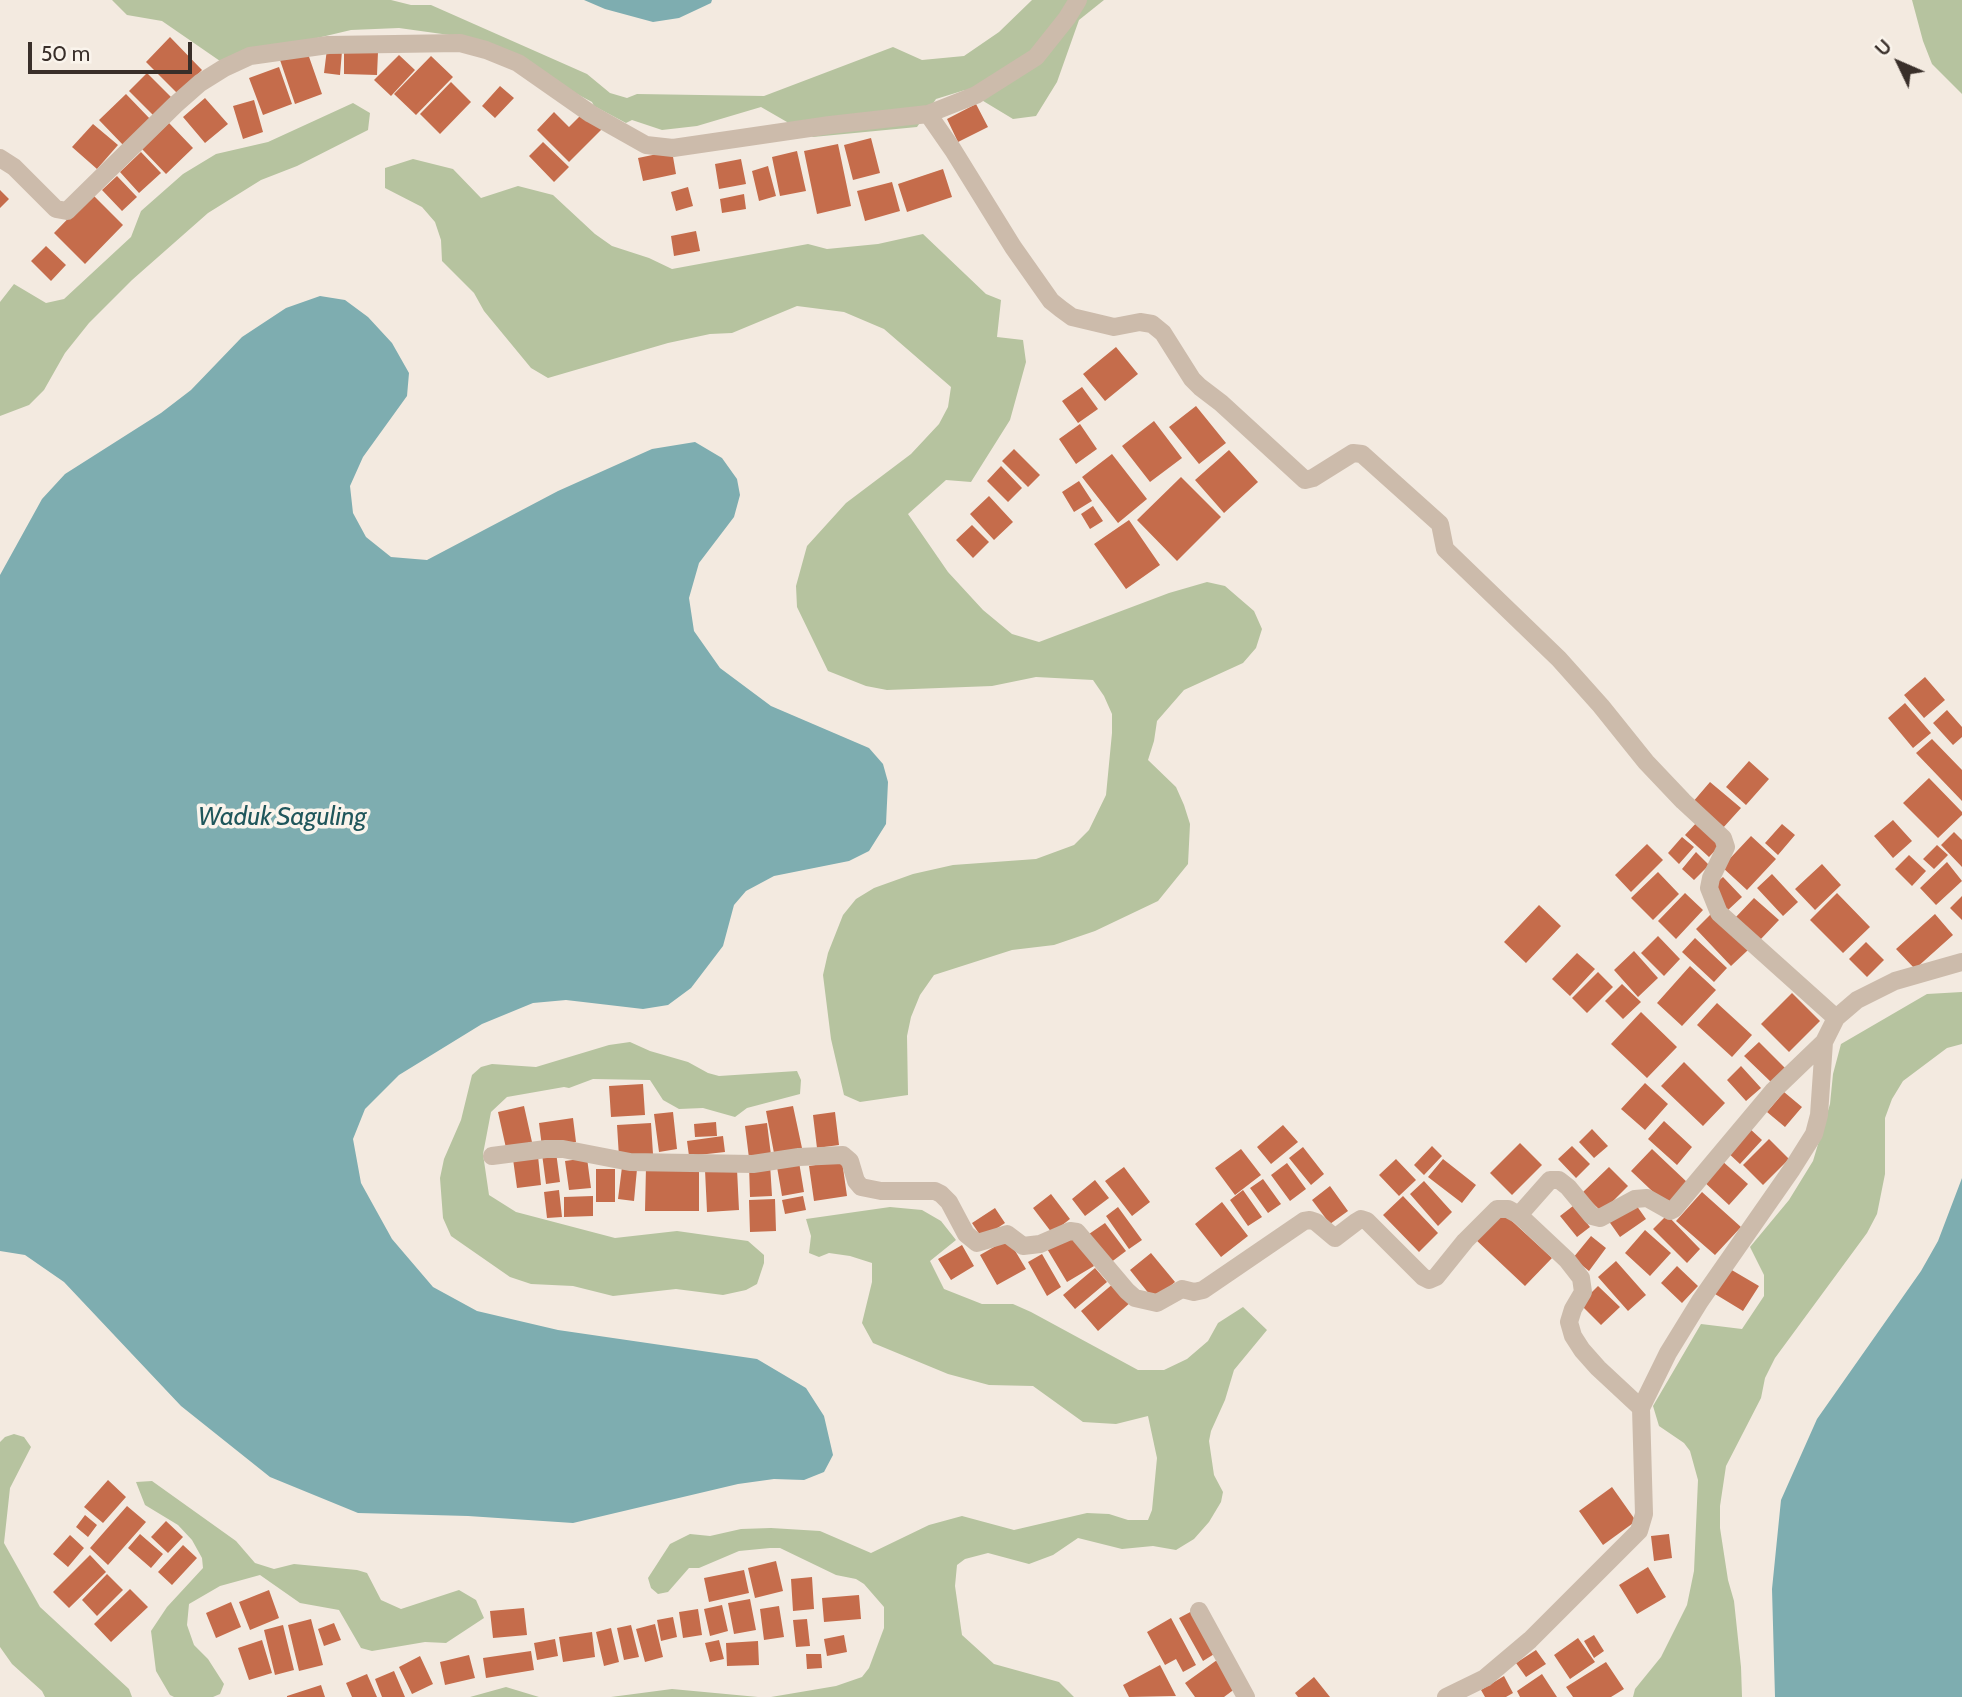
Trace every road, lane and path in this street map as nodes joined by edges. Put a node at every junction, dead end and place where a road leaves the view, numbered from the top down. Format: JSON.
{"nodes":[{"id":1,"x":1078,"y":0,"type":"edge"},
{"id":2,"x":928,"y":114,"type":"junction"},
{"id":3,"x":0,"y":158,"type":"edge"},
{"id":4,"x":1962,"y":962,"type":"edge"},
{"id":5,"x":1836,"y":1018,"type":"junction"},
{"id":6,"x":1825,"y":1042,"type":"junction"},
{"id":7,"x":492,"y":1156,"type":"dead end"},
{"id":8,"x":1519,"y":1215,"type":"junction"},
{"id":9,"x":1641,"y":1408,"type":"junction"},
{"id":10,"x":1199,"y":1611,"type":"dead end"},
{"id":11,"x":1245,"y":1697,"type":"edge"},
{"id":12,"x":1446,"y":1697,"type":"edge"}],
"edges":[{"from":1,"to":2,"type":"street"},
{"from":2,"to":3,"type":"street"},
{"from":2,"to":5,"type":"street"},
{"from":4,"to":5,"type":"street"},
{"from":5,"to":6,"type":"street"},
{"from":6,"to":8,"type":"street"},
{"from":6,"to":9,"type":"street"},
{"from":7,"to":8,"type":"street"},
{"from":8,"to":9,"type":"street"},
{"from":9,"to":12,"type":"street"},
{"from":10,"to":11,"type":"street"}]}
